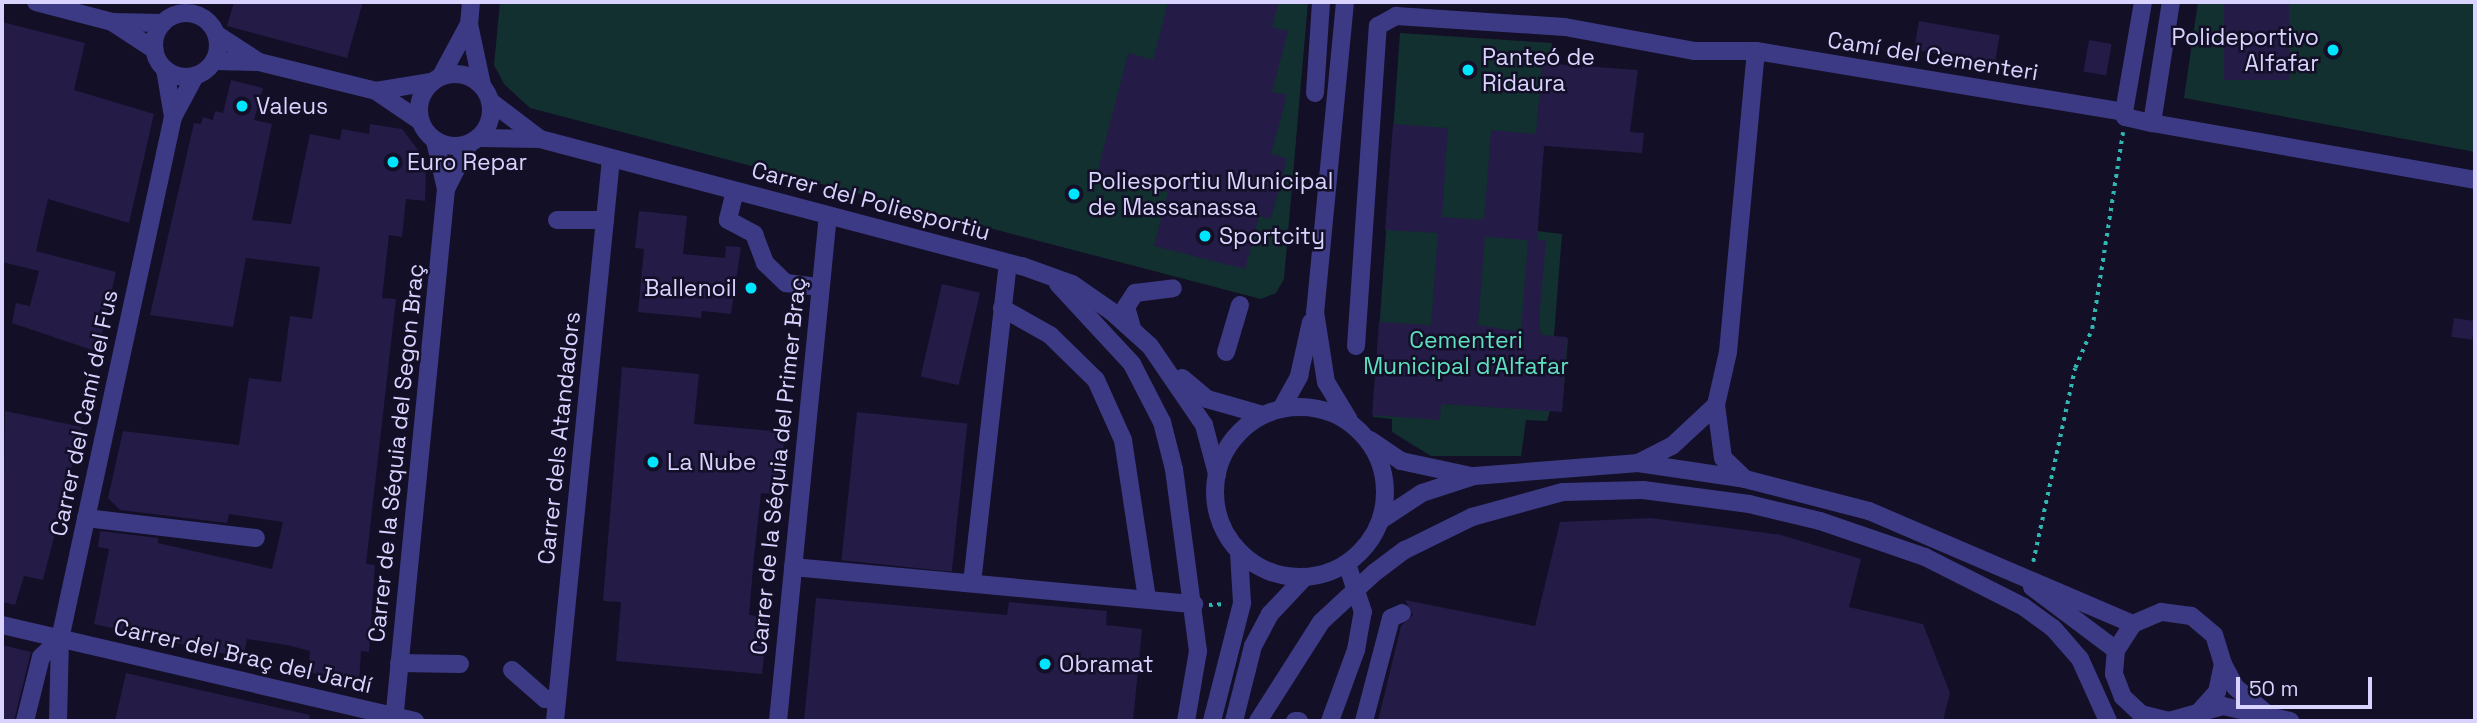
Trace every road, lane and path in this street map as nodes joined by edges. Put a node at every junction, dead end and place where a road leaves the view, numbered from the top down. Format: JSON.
{"nodes":[{"id":1,"x":36,"y":2,"type":"edge"},
{"id":2,"x":183,"y":2,"type":"edge"},
{"id":3,"x":203,"y":2,"type":"edge"},
{"id":4,"x":471,"y":2,"type":"edge"},
{"id":5,"x":1321,"y":2,"type":"edge"},
{"id":6,"x":1345,"y":2,"type":"edge"},
{"id":7,"x":2143,"y":2,"type":"edge"},
{"id":8,"x":2171,"y":2,"type":"edge"},
{"id":9,"x":167,"y":20,"type":"junction"},
{"id":10,"x":113,"y":22,"type":"junction"},
{"id":11,"x":469,"y":24,"type":"junction"},
{"id":12,"x":212,"y":28,"type":"junction"},
{"id":13,"x":155,"y":50,"type":"junction"},
{"id":14,"x":1755,"y":51,"type":"junction"},
{"id":15,"x":214,"y":61,"type":"junction"},
{"id":16,"x":259,"y":62,"type":"junction"},
{"id":17,"x":165,"y":69,"type":"junction"},
{"id":18,"x":195,"y":76,"type":"junction"},
{"id":19,"x":436,"y":79,"type":"junction"},
{"id":20,"x":376,"y":91,"type":"junction"},
{"id":21,"x":486,"y":93,"type":"junction"},
{"id":22,"x":1315,"y":93,"type":"dead end"},
{"id":23,"x":2125,"y":114,"type":"junction"},
{"id":24,"x":173,"y":117,"type":"junction"},
{"id":25,"x":420,"y":121,"type":"junction"},
{"id":26,"x":2152,"y":123,"type":"junction"},
{"id":27,"x":540,"y":139,"type":"junction"},
{"id":28,"x":435,"y":141,"type":"junction"},
{"id":29,"x":474,"y":141,"type":"junction"},
{"id":30,"x":611,"y":159,"type":"junction"},
{"id":31,"x":2475,"y":180,"type":"edge"},
{"id":32,"x":446,"y":189,"type":"junction"},
{"id":33,"x":735,"y":191,"type":"junction"},
{"id":34,"x":828,"y":215,"type":"junction"},
{"id":35,"x":557,"y":220,"type":"dead end"},
{"id":36,"x":605,"y":220,"type":"junction"},
{"id":37,"x":1008,"y":262,"type":"junction"},
{"id":38,"x":1051,"y":276,"type":"junction"},
{"id":39,"x":820,"y":287,"type":"junction"},
{"id":40,"x":1173,"y":288,"type":"dead end"},
{"id":41,"x":1240,"y":305,"type":"dead end"},
{"id":42,"x":1002,"y":308,"type":"junction"},
{"id":43,"x":1315,"y":312,"type":"junction"},
{"id":44,"x":1134,"y":331,"type":"junction"},
{"id":45,"x":1356,"y":346,"type":"dead end"},
{"id":46,"x":1226,"y":352,"type":"dead end"},
{"id":47,"x":1163,"y":363,"type":"junction"},
{"id":48,"x":1716,"y":405,"type":"junction"},
{"id":49,"x":1281,"y":409,"type":"junction"},
{"id":50,"x":1264,"y":415,"type":"junction"},
{"id":51,"x":1349,"y":420,"type":"junction"},
{"id":52,"x":1364,"y":436,"type":"junction"},
{"id":53,"x":1638,"y":463,"type":"junction"},
{"id":54,"x":1217,"y":474,"type":"junction"},
{"id":55,"x":1475,"y":477,"type":"junction"},
{"id":56,"x":1745,"y":479,"type":"junction"},
{"id":57,"x":86,"y":518,"type":"junction"},
{"id":58,"x":1381,"y":520,"type":"junction"},
{"id":59,"x":256,"y":538,"type":"dead end"},
{"id":60,"x":1239,"y":552,"type":"junction"},
{"id":61,"x":1347,"y":564,"type":"junction"},
{"id":62,"x":793,"y":567,"type":"junction"},
{"id":63,"x":2023,"y":573,"type":"junction"},
{"id":64,"x":1304,"y":578,"type":"junction"},
{"id":65,"x":972,"y":583,"type":"junction"},
{"id":66,"x":1147,"y":599,"type":"junction"},
{"id":67,"x":1194,"y":606,"type":"junction"},
{"id":68,"x":1242,"y":606,"type":"junction"},
{"id":69,"x":1402,"y":614,"type":"dead end"},
{"id":70,"x":2133,"y":624,"type":"junction"},
{"id":71,"x":2,"y":625,"type":"edge"},
{"id":72,"x":60,"y":639,"type":"junction"},
{"id":73,"x":2116,"y":650,"type":"junction"},
{"id":74,"x":399,"y":663,"type":"junction"},
{"id":75,"x":460,"y":664,"type":"dead end"},
{"id":76,"x":2223,"y":664,"type":"junction"},
{"id":77,"x":512,"y":670,"type":"dead end"},
{"id":78,"x":557,"y":699,"type":"junction"},
{"id":79,"x":2268,"y":715,"type":"junction"},
{"id":80,"x":2188,"y":717,"type":"edge"},
{"id":81,"x":2141,"y":718,"type":"edge"},
{"id":82,"x":394,"y":719,"type":"edge"},
{"id":83,"x":25,"y":721,"type":"edge"},
{"id":84,"x":58,"y":721,"type":"edge"},
{"id":85,"x":415,"y":721,"type":"edge"},
{"id":86,"x":555,"y":721,"type":"edge"},
{"id":87,"x":778,"y":721,"type":"edge"},
{"id":88,"x":1186,"y":721,"type":"edge"},
{"id":89,"x":1212,"y":721,"type":"edge"},
{"id":90,"x":1234,"y":721,"type":"edge"},
{"id":91,"x":1258,"y":721,"type":"edge"},
{"id":92,"x":1330,"y":721,"type":"edge"},
{"id":93,"x":1364,"y":721,"type":"edge"},
{"id":94,"x":2108,"y":721,"type":"edge"},
{"id":95,"x":2290,"y":721,"type":"edge"}],
"edges":[{"from":1,"to":10,"type":"street"},
{"from":2,"to":9,"type":"street"},
{"from":3,"to":12,"type":"street"},
{"from":4,"to":11,"type":"street"},
{"from":5,"to":22,"type":"street"},
{"from":6,"to":43,"type":"street"},
{"from":7,"to":23,"type":"street"},
{"from":8,"to":26,"type":"street"},
{"from":9,"to":10,"type":"street"},
{"from":9,"to":12,"type":"street"},
{"from":9,"to":13,"type":"street"},
{"from":10,"to":13,"type":"street"},
{"from":11,"to":19,"type":"street"},
{"from":11,"to":21,"type":"street"},
{"from":12,"to":15,"type":"street"},
{"from":12,"to":16,"type":"street"},
{"from":13,"to":17,"type":"street"},
{"from":14,"to":23,"type":"street","name":"Camí del Cementeri"},
{"from":14,"to":45,"type":"street","name":"Camí del Cementeri"},
{"from":14,"to":48,"type":"street"},
{"from":15,"to":16,"type":"street"},
{"from":15,"to":18,"type":"street"},
{"from":16,"to":20,"type":"street"},
{"from":17,"to":18,"type":"street"},
{"from":17,"to":24,"type":"street","name":"Carrer del Camí del Fus"},
{"from":18,"to":24,"type":"street","name":"Carrer del Camí del Fus"},
{"from":19,"to":20,"type":"street"},
{"from":19,"to":21,"type":"street"},
{"from":19,"to":25,"type":"street"},
{"from":20,"to":25,"type":"street"},
{"from":21,"to":27,"type":"street","name":"Carrer del Poliesportiu"},
{"from":21,"to":29,"type":"street"},
{"from":23,"to":26,"type":"street","name":"Camí del Cementeri"},
{"from":23,"to":63,"type":"path"},
{"from":24,"to":57,"type":"street","name":"Carrer del Camí del Fus"},
{"from":25,"to":28,"type":"street"},
{"from":26,"to":31,"type":"street","name":"Camí del Cementeri"},
{"from":27,"to":29,"type":"street","name":"Carrer del Poliesportiu"},
{"from":27,"to":30,"type":"street","name":"Carrer del Poliesportiu"},
{"from":28,"to":29,"type":"street"},
{"from":28,"to":32,"type":"street","name":"Carrer de la Séquia del Segon Braç"},
{"from":29,"to":32,"type":"street","name":"Carrer de la Séquia del Segon Braç"},
{"from":30,"to":33,"type":"street","name":"Carrer del Poliesportiu"},
{"from":30,"to":36,"type":"street","name":"Carrer dels Atandadors"},
{"from":32,"to":74,"type":"street","name":"Carrer de la Séquia del Segon Braç"},
{"from":33,"to":34,"type":"street","name":"Carrer del Poliesportiu"},
{"from":33,"to":39,"type":"street"},
{"from":34,"to":37,"type":"street","name":"Carrer del Poliesportiu"},
{"from":34,"to":39,"type":"street","name":"Carrer de la Séquia del Primer Braç"},
{"from":35,"to":36,"type":"street"},
{"from":36,"to":78,"type":"street","name":"Carrer dels Atandadors"},
{"from":37,"to":38,"type":"street","name":"Carrer del Poliesportiu"},
{"from":37,"to":42,"type":"street"},
{"from":38,"to":44,"type":"street","name":"Carrer del Poliesportiu"},
{"from":38,"to":67,"type":"street"},
{"from":39,"to":62,"type":"street","name":"Carrer de la Séquia del Primer Braç"},
{"from":40,"to":44,"type":"street"},
{"from":41,"to":46,"type":"street"},
{"from":42,"to":65,"type":"street"},
{"from":42,"to":66,"type":"street"},
{"from":43,"to":49,"type":"street"},
{"from":43,"to":51,"type":"street"},
{"from":44,"to":47,"type":"street","name":"Carrer del Poliesportiu"},
{"from":47,"to":50,"type":"street","name":"Carrer del Poliesportiu"},
{"from":47,"to":54,"type":"street","name":"Carrer del Poliesportiu"},
{"from":48,"to":53,"type":"street"},
{"from":48,"to":56,"type":"street"},
{"from":49,"to":50,"type":"street"},
{"from":49,"to":51,"type":"street"},
{"from":50,"to":54,"type":"street"},
{"from":51,"to":52,"type":"street"},
{"from":52,"to":55,"type":"street"},
{"from":52,"to":58,"type":"street"},
{"from":53,"to":55,"type":"street"},
{"from":53,"to":56,"type":"street"},
{"from":54,"to":60,"type":"street"},
{"from":55,"to":58,"type":"street"},
{"from":56,"to":63,"type":"street"},
{"from":57,"to":59,"type":"street"},
{"from":57,"to":72,"type":"street","name":"Carrer del Camí del Fus"},
{"from":58,"to":61,"type":"street"},
{"from":60,"to":64,"type":"street"},
{"from":60,"to":68,"type":"street"},
{"from":61,"to":64,"type":"street"},
{"from":61,"to":92,"type":"street"},
{"from":62,"to":65,"type":"street"},
{"from":62,"to":87,"type":"street","name":"Carrer de la Séquia del Primer Braç"},
{"from":63,"to":70,"type":"street"},
{"from":63,"to":73,"type":"street"},
{"from":64,"to":90,"type":"street"},
{"from":65,"to":66,"type":"street"},
{"from":66,"to":67,"type":"street"},
{"from":67,"to":68,"type":"path"},
{"from":67,"to":88,"type":"street"},
{"from":68,"to":89,"type":"street"},
{"from":69,"to":93,"type":"street"},
{"from":70,"to":73,"type":"street"},
{"from":70,"to":76,"type":"street"},
{"from":71,"to":72,"type":"street","name":"Carrer del Braç del Jardí"},
{"from":72,"to":82,"type":"street","name":"Carrer del Braç del Jardí"},
{"from":72,"to":83,"type":"street"},
{"from":72,"to":84,"type":"street","name":"Carrer del Camí del Fus"},
{"from":73,"to":81,"type":"street"},
{"from":74,"to":75,"type":"street"},
{"from":74,"to":82,"type":"street","name":"Carrer de la Séquia del Segon Braç"},
{"from":76,"to":79,"type":"street"},
{"from":76,"to":80,"type":"street"},
{"from":77,"to":78,"type":"street"},
{"from":78,"to":86,"type":"street","name":"Carrer dels Atandadors"},
{"from":79,"to":80,"type":"street"},
{"from":79,"to":95,"type":"street"},
{"from":80,"to":81,"type":"street"},
{"from":82,"to":85,"type":"street","name":"Carrer del Braç del Jardí"},
{"from":91,"to":94,"type":"street","bridge":true}]}
